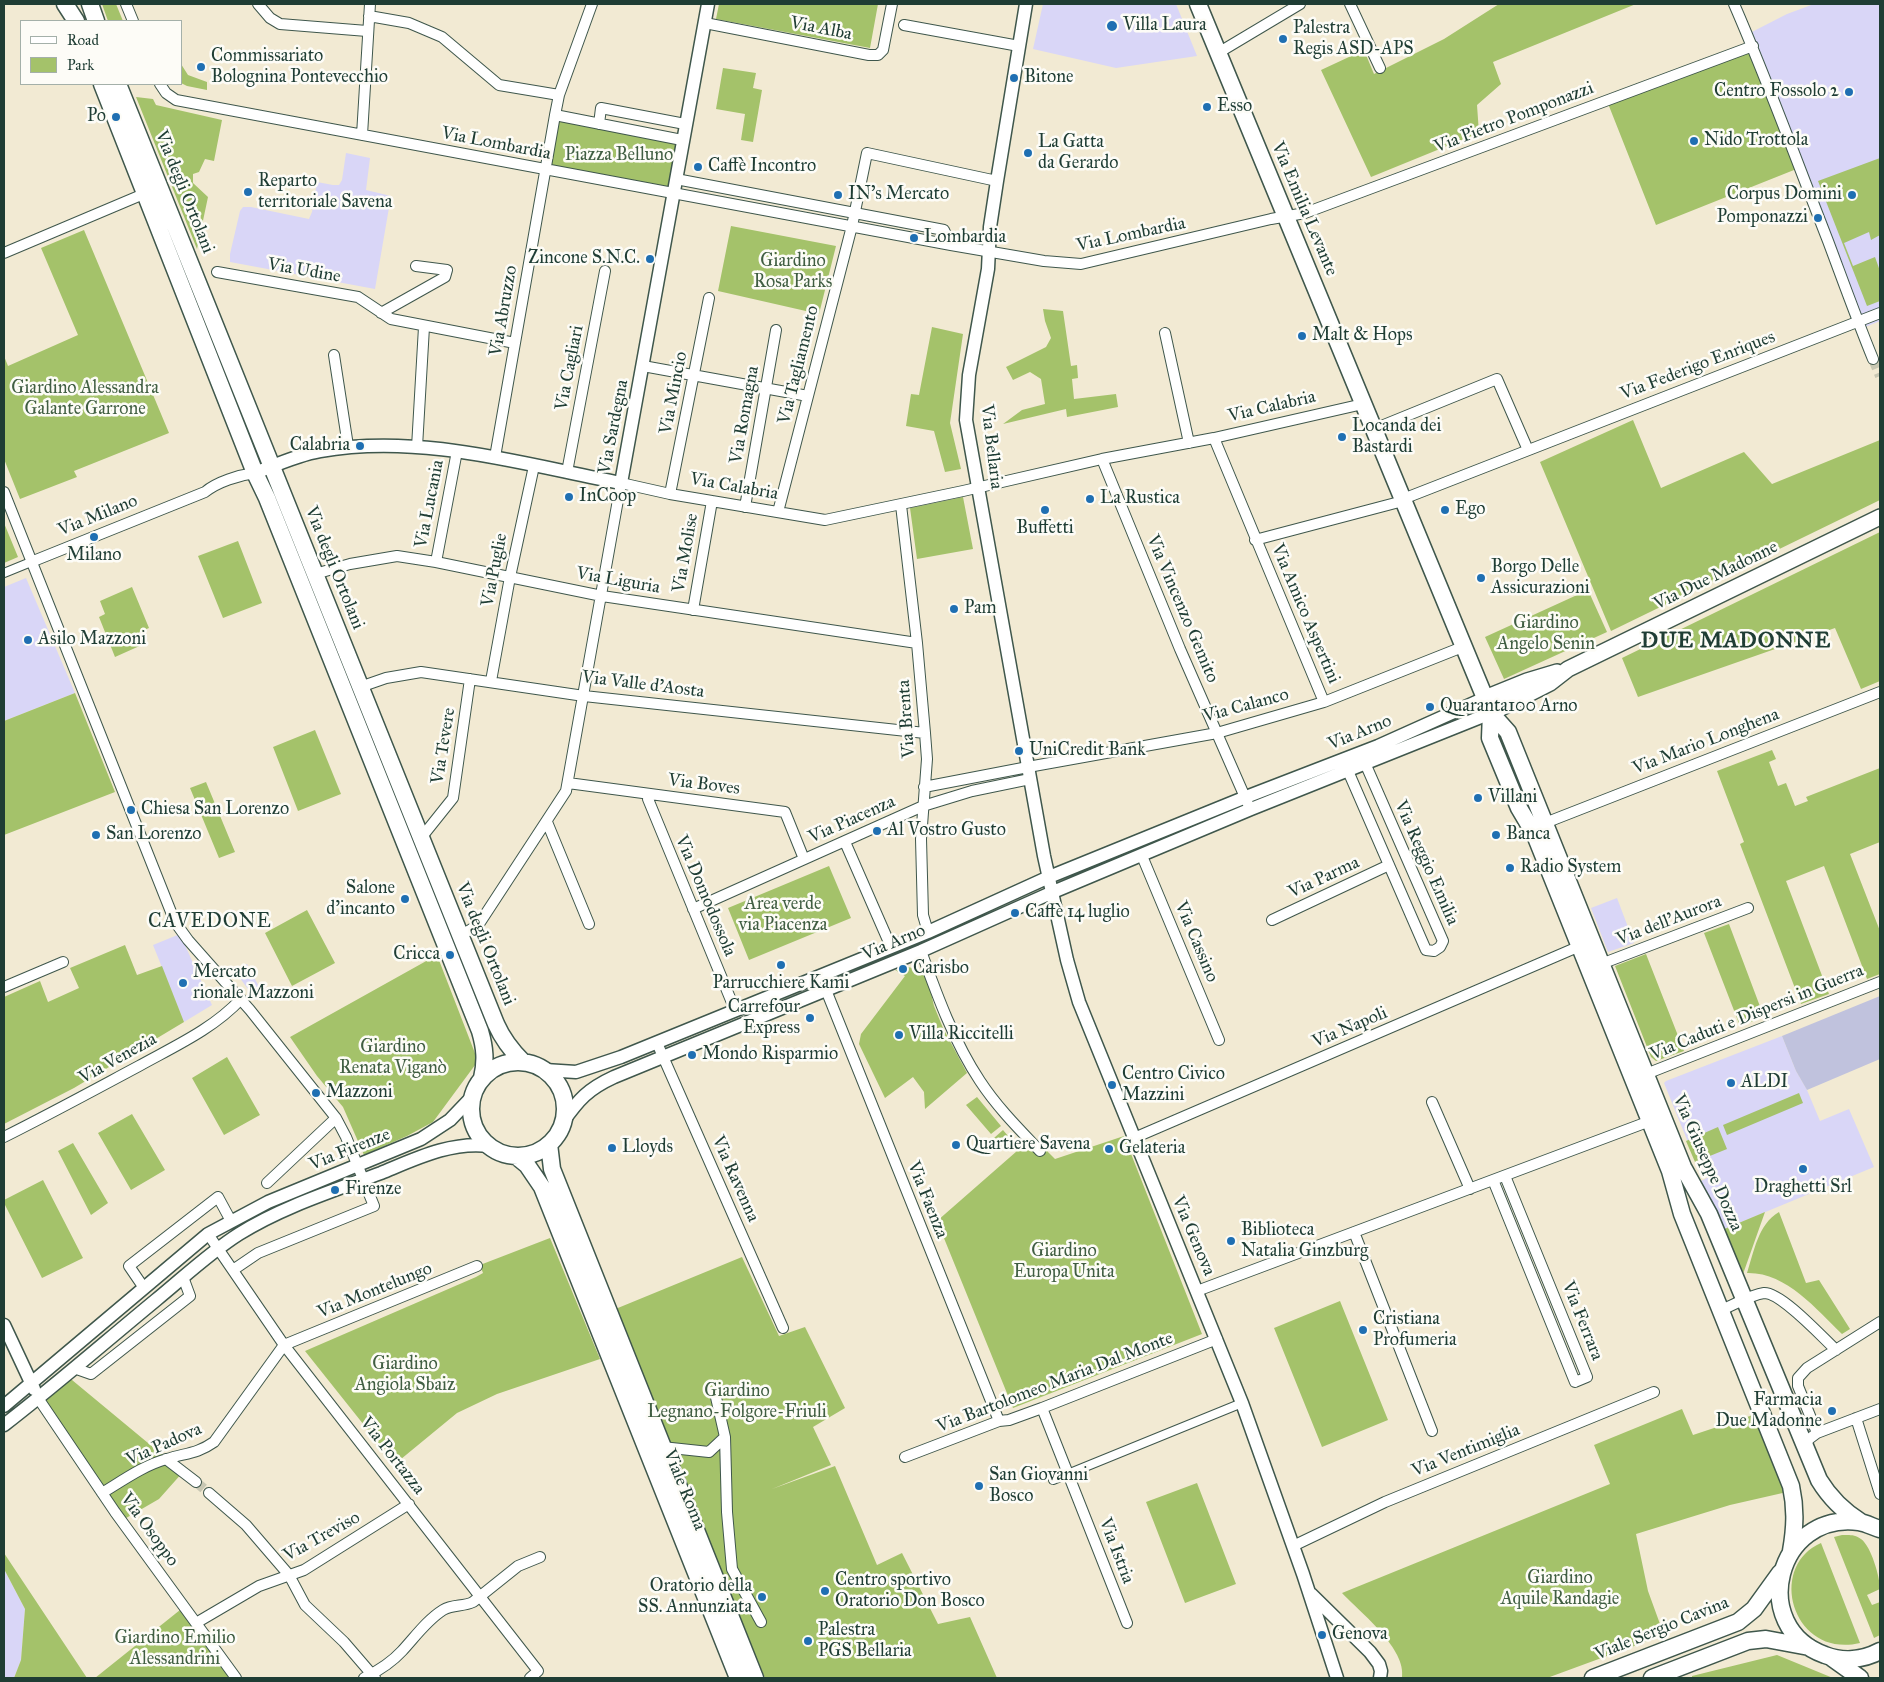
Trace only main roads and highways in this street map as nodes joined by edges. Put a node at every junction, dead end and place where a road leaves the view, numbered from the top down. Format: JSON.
{"nodes":[{"id":1,"x":65,"y":4,"type":"edge"},
{"id":2,"x":90,"y":4,"type":"edge"},
{"id":3,"x":1198,"y":4,"type":"edge"},
{"id":4,"x":75,"y":20,"type":"edge"},
{"id":5,"x":96,"y":20,"type":"edge"},
{"id":6,"x":102,"y":85,"type":"edge"},
{"id":7,"x":118,"y":85,"type":"edge"},
{"id":8,"x":1880,"y":517,"type":"edge"},
{"id":9,"x":1488,"y":705,"type":"junction"},
{"id":10,"x":1540,"y":829,"type":"junction"},
{"id":11,"x":523,"y":1062,"type":"junction"},
{"id":12,"x":482,"y":1078,"type":"junction"},
{"id":13,"x":549,"y":1144,"type":"junction"},
{"id":14,"x":516,"y":1156,"type":"junction"},
{"id":15,"x":1861,"y":1522,"type":"junction"},
{"id":16,"x":1880,"y":1529,"type":"edge"},
{"id":17,"x":1791,"y":1551,"type":"junction"},
{"id":18,"x":1782,"y":1568,"type":"junction"},
{"id":19,"x":1810,"y":1648,"type":"junction"},
{"id":20,"x":1875,"y":1653,"type":"edge"},
{"id":21,"x":1830,"y":1657,"type":"junction"},
{"id":22,"x":738,"y":1678,"type":"edge"},
{"id":23,"x":755,"y":1678,"type":"edge"},
{"id":24,"x":1593,"y":1678,"type":"edge"},
{"id":25,"x":1652,"y":1678,"type":"edge"},
{"id":26,"x":1860,"y":1678,"type":"edge"}],
"edges":[{"from":1,"to":4,"type":"main road"},
{"from":2,"to":5,"type":"main road"},
{"from":3,"to":9,"type":"main road","name":"Via Emilia Levante"},
{"from":6,"to":12,"type":"main road","name":"Via degli Ortolani"},
{"from":7,"to":11,"type":"main road","name":"Via degli Ortolani"},
{"from":8,"to":9,"type":"main road","name":"Via Due Madonne"},
{"from":9,"to":10,"type":"main road","name":"Via Giuseppe Dozza"},
{"from":9,"to":10,"type":"main road","name":"Via Giuseppe Dozza"},
{"from":10,"to":15,"type":"main road","name":"Via Giuseppe Dozza"},
{"from":10,"to":17,"type":"main road","name":"Via Giuseppe Dozza"},
{"from":11,"to":12,"type":"main road"},
{"from":11,"to":13,"type":"main road"},
{"from":12,"to":14,"type":"main road"},
{"from":13,"to":14,"type":"main road"},
{"from":13,"to":23,"type":"main road","name":"Viale Roma"},
{"from":14,"to":22,"type":"main road","name":"Viale Roma"},
{"from":15,"to":16,"type":"main road"},
{"from":15,"to":17,"type":"main road"},
{"from":17,"to":18,"type":"main road"},
{"from":18,"to":19,"type":"main road"},
{"from":18,"to":24,"type":"main road","name":"Viale Sergio Cavina"},
{"from":19,"to":21,"type":"main road"},
{"from":19,"to":25,"type":"main road"},
{"from":20,"to":21,"type":"main road"},
{"from":21,"to":26,"type":"main road"}]}
